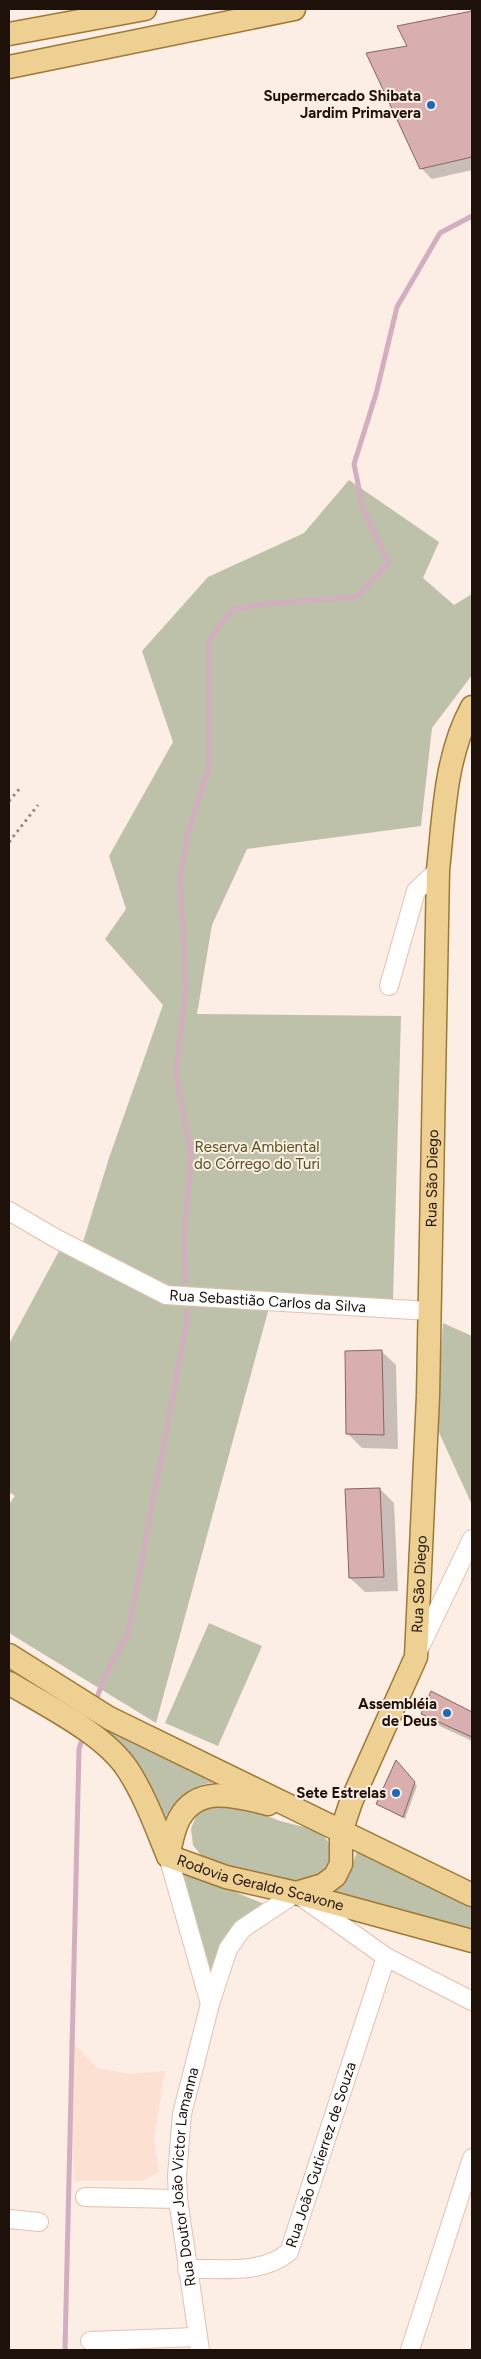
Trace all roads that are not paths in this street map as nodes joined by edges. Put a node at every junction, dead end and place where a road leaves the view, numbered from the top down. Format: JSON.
{"nodes":[{"id":1,"x":145,"y":9,"type":"edge"},
{"id":2,"x":294,"y":9,"type":"edge"},
{"id":3,"x":9,"y":34,"type":"edge"},
{"id":4,"x":9,"y":67,"type":"edge"},
{"id":5,"x":472,"y":707,"type":"edge"},
{"id":6,"x":438,"y":870,"type":"junction"},
{"id":7,"x":389,"y":986,"type":"dead end"},
{"id":8,"x":9,"y":1210,"type":"edge"},
{"id":9,"x":429,"y":1311,"type":"junction"},
{"id":10,"x":472,"y":1539,"type":"edge"},
{"id":11,"x":419,"y":1588,"type":"junction"},
{"id":12,"x":444,"y":1598,"type":"junction"},
{"id":13,"x":9,"y":1655,"type":"edge"},
{"id":14,"x":416,"y":1656,"type":"junction"},
{"id":15,"x":9,"y":1682,"type":"edge"},
{"id":16,"x":313,"y":1816,"type":"junction"},
{"id":17,"x":341,"y":1832,"type":"junction"},
{"id":18,"x":168,"y":1856,"type":"junction"},
{"id":19,"x":296,"y":1893,"type":"junction"},
{"id":20,"x":472,"y":1895,"type":"edge"},
{"id":21,"x":472,"y":1941,"type":"edge"},
{"id":22,"x":386,"y":1957,"type":"junction"},
{"id":23,"x":472,"y":2001,"type":"edge"},
{"id":24,"x":210,"y":2004,"type":"junction"},
{"id":25,"x":472,"y":2158,"type":"edge"},
{"id":26,"x":85,"y":2197,"type":"dead end"},
{"id":27,"x":178,"y":2199,"type":"junction"},
{"id":28,"x":9,"y":2219,"type":"edge"},
{"id":29,"x":39,"y":2222,"type":"dead end"},
{"id":30,"x":187,"y":2269,"type":"junction"},
{"id":31,"x":90,"y":2341,"type":"dead end"},
{"id":32,"x":198,"y":2344,"type":"edge"},
{"id":33,"x":410,"y":2350,"type":"edge"}],
"edges":[{"from":1,"to":3,"type":"main road"},
{"from":2,"to":4,"type":"main road"},
{"from":5,"to":6,"type":"main road","name":"Rua São Diego"},
{"from":6,"to":7,"type":"street"},
{"from":6,"to":9,"type":"main road","name":"Rua São Diego"},
{"from":8,"to":9,"type":"street","name":"Rua Sebastião Carlos da Silva"},
{"from":9,"to":11,"type":"main road","name":"Rua São Diego"},
{"from":10,"to":12,"type":"street"},
{"from":11,"to":12,"type":"street"},
{"from":11,"to":14,"type":"main road","name":"Rua São Diego"},
{"from":12,"to":14,"type":"street"},
{"from":13,"to":16,"type":"main road"},
{"from":14,"to":17,"type":"main road"},
{"from":15,"to":18,"type":"main road","name":"Rodovia Geraldo Scavone"},
{"from":16,"to":17,"type":"main road"},
{"from":16,"to":18,"type":"main road"},
{"from":17,"to":19,"type":"main road"},
{"from":17,"to":20,"type":"main road"},
{"from":18,"to":19,"type":"main road","name":"Rodovia Geraldo Scavone"},
{"from":18,"to":24,"type":"street"},
{"from":19,"to":21,"type":"main road","name":"Rodovia Geraldo Scavone"},
{"from":19,"to":22,"type":"street"},
{"from":19,"to":24,"type":"street","name":"Rua Doutor João Victor Lamanna"},
{"from":22,"to":23,"type":"street"},
{"from":22,"to":30,"type":"street","name":"Rua João Gutierrez de Souza"},
{"from":24,"to":27,"type":"street","name":"Rua Doutor João Victor Lamanna"},
{"from":25,"to":33,"type":"street"},
{"from":26,"to":27,"type":"street"},
{"from":27,"to":30,"type":"street","name":"Rua Doutor João Victor Lamanna"},
{"from":28,"to":29,"type":"street"},
{"from":30,"to":32,"type":"street","name":"Rua Doutor João Victor Lamanna"},
{"from":31,"to":32,"type":"street"}]}
